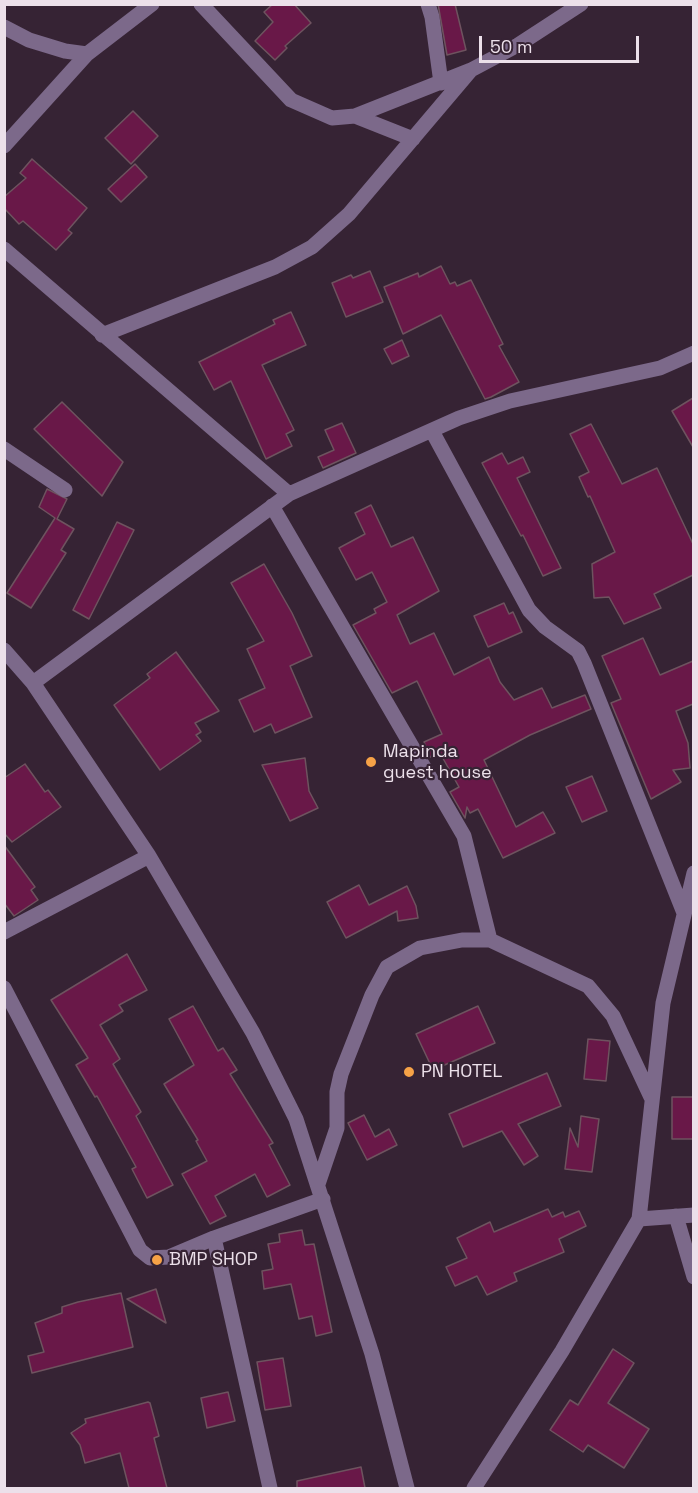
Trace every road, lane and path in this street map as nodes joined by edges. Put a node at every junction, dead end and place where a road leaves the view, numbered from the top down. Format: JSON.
{"nodes":[{"id":1,"x":152,"y":4,"type":"edge"},
{"id":2,"x":428,"y":4,"type":"edge"},
{"id":3,"x":582,"y":4,"type":"edge"},
{"id":4,"x":204,"y":6,"type":"edge"},
{"id":5,"x":4,"y":27,"type":"edge"},
{"id":6,"x":87,"y":54,"type":"junction"},
{"id":7,"x":471,"y":70,"type":"junction"},
{"id":8,"x":441,"y":83,"type":"junction"},
{"id":9,"x":356,"y":116,"type":"junction"},
{"id":10,"x":413,"y":139,"type":"junction"},
{"id":11,"x":4,"y":146,"type":"edge"},
{"id":12,"x":4,"y":249,"type":"edge"},
{"id":13,"x":102,"y":335,"type":"junction"},
{"id":14,"x":693,"y":353,"type":"edge"},
{"id":15,"x":432,"y":430,"type":"junction"},
{"id":16,"x":4,"y":449,"type":"edge"},
{"id":17,"x":65,"y":490,"type":"dead end"},
{"id":18,"x":289,"y":494,"type":"junction"},
{"id":19,"x":272,"y":506,"type":"junction"},
{"id":20,"x":4,"y":650,"type":"edge"},
{"id":21,"x":33,"y":683,"type":"junction"},
{"id":22,"x":148,"y":856,"type":"junction"},
{"id":23,"x":693,"y":873,"type":"edge"},
{"id":24,"x":684,"y":913,"type":"junction"},
{"id":25,"x":4,"y":932,"type":"edge"},
{"id":26,"x":490,"y":940,"type":"junction"},
{"id":27,"x":4,"y":988,"type":"edge"},
{"id":28,"x":651,"y":1097,"type":"junction"},
{"id":29,"x":318,"y":1184,"type":"junction"},
{"id":30,"x":323,"y":1199,"type":"junction"},
{"id":31,"x":693,"y":1215,"type":"edge"},
{"id":32,"x":676,"y":1216,"type":"junction"},
{"id":33,"x":639,"y":1219,"type":"junction"},
{"id":34,"x":214,"y":1238,"type":"junction"},
{"id":35,"x":693,"y":1277,"type":"edge"},
{"id":36,"x":270,"y":1488,"type":"edge"},
{"id":37,"x":407,"y":1488,"type":"edge"},
{"id":38,"x":474,"y":1488,"type":"edge"}],
"edges":[{"from":1,"to":6,"type":"street"},
{"from":2,"to":8,"type":"street"},
{"from":3,"to":7,"type":"street"},
{"from":4,"to":9,"type":"street"},
{"from":5,"to":6,"type":"street"},
{"from":6,"to":11,"type":"street"},
{"from":7,"to":8,"type":"street"},
{"from":7,"to":10,"type":"street"},
{"from":8,"to":9,"type":"street"},
{"from":9,"to":10,"type":"street"},
{"from":10,"to":13,"type":"street"},
{"from":12,"to":13,"type":"street"},
{"from":13,"to":18,"type":"street"},
{"from":14,"to":15,"type":"street"},
{"from":15,"to":18,"type":"street"},
{"from":15,"to":24,"type":"street"},
{"from":16,"to":17,"type":"street"},
{"from":18,"to":19,"type":"street"},
{"from":19,"to":21,"type":"street"},
{"from":19,"to":26,"type":"street"},
{"from":20,"to":21,"type":"street"},
{"from":21,"to":22,"type":"street"},
{"from":22,"to":25,"type":"street"},
{"from":22,"to":29,"type":"street"},
{"from":23,"to":24,"type":"street"},
{"from":24,"to":28,"type":"street"},
{"from":26,"to":28,"type":"street"},
{"from":26,"to":29,"type":"street"},
{"from":27,"to":34,"type":"street"},
{"from":28,"to":33,"type":"street"},
{"from":29,"to":30,"type":"street"},
{"from":30,"to":34,"type":"street"},
{"from":30,"to":37,"type":"street"},
{"from":31,"to":32,"type":"street"},
{"from":32,"to":33,"type":"street"},
{"from":32,"to":35,"type":"street"},
{"from":33,"to":38,"type":"street"},
{"from":34,"to":36,"type":"street"}]}
